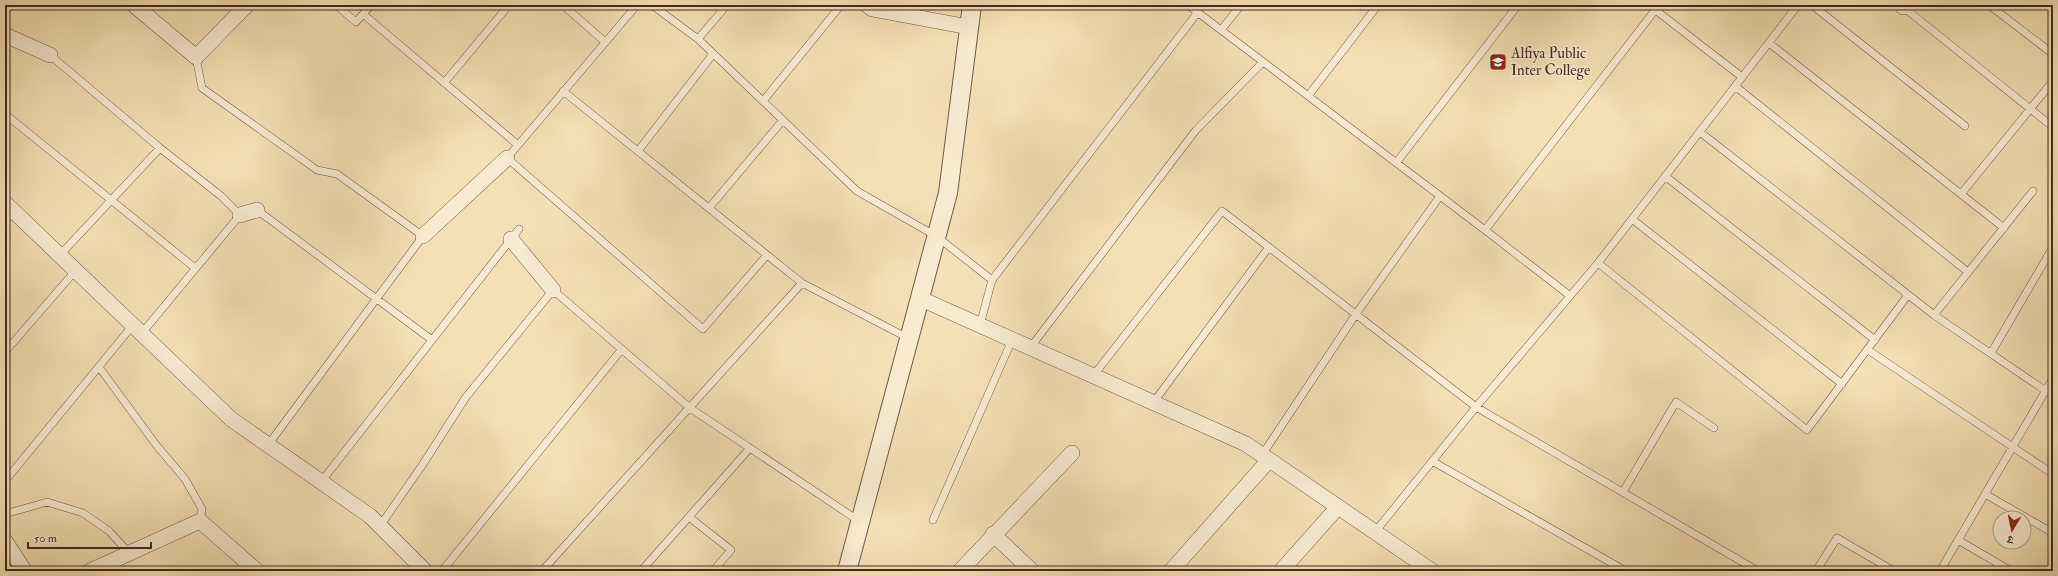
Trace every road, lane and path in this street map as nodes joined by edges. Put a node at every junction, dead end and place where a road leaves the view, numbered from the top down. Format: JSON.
{"nodes":[{"id":1,"x":134,"y":5,"type":"edge"},
{"id":2,"x":247,"y":5,"type":"edge"},
{"id":3,"x":336,"y":5,"type":"edge"},
{"id":4,"x":371,"y":5,"type":"edge"},
{"id":5,"x":509,"y":5,"type":"edge"},
{"id":6,"x":563,"y":5,"type":"edge"},
{"id":7,"x":637,"y":5,"type":"edge"},
{"id":8,"x":652,"y":5,"type":"edge"},
{"id":9,"x":727,"y":5,"type":"edge"},
{"id":10,"x":841,"y":5,"type":"edge"},
{"id":11,"x":868,"y":5,"type":"edge"},
{"id":12,"x":972,"y":5,"type":"edge"},
{"id":13,"x":1188,"y":5,"type":"edge"},
{"id":14,"x":1241,"y":5,"type":"edge"},
{"id":15,"x":1378,"y":5,"type":"edge"},
{"id":16,"x":1518,"y":5,"type":"edge"},
{"id":17,"x":1649,"y":5,"type":"edge"},
{"id":18,"x":1798,"y":5,"type":"edge"},
{"id":19,"x":1812,"y":5,"type":"edge"},
{"id":20,"x":1989,"y":5,"type":"edge"},
{"id":21,"x":1903,"y":6,"type":"edge"},
{"id":22,"x":1657,"y":7,"type":"edge"},
{"id":23,"x":1198,"y":12,"type":"junction"},
{"id":24,"x":363,"y":14,"type":"junction"},
{"id":25,"x":969,"y":27,"type":"junction"},
{"id":26,"x":1221,"y":30,"type":"junction"},
{"id":27,"x":5,"y":35,"type":"edge"},
{"id":28,"x":698,"y":39,"type":"junction"},
{"id":29,"x":605,"y":42,"type":"junction"},
{"id":30,"x":1769,"y":43,"type":"junction"},
{"id":31,"x":50,"y":54,"type":"joint"},
{"id":32,"x":713,"y":54,"type":"junction"},
{"id":33,"x":2053,"y":54,"type":"edge"},
{"id":34,"x":196,"y":57,"type":"junction"},
{"id":35,"x":1263,"y":62,"type":"junction"},
{"id":36,"x":1742,"y":77,"type":"junction"},
{"id":37,"x":2053,"y":81,"type":"edge"},
{"id":38,"x":444,"y":83,"type":"junction"},
{"id":39,"x":1735,"y":86,"type":"junction"},
{"id":40,"x":564,"y":91,"type":"junction"},
{"id":41,"x":1308,"y":96,"type":"junction"},
{"id":42,"x":763,"y":101,"type":"junction"},
{"id":43,"x":2030,"y":109,"type":"junction"},
{"id":44,"x":5,"y":114,"type":"edge"},
{"id":45,"x":782,"y":120,"type":"junction"},
{"id":46,"x":1966,"y":126,"type":"dead end"},
{"id":47,"x":2053,"y":127,"type":"edge"},
{"id":48,"x":1700,"y":132,"type":"junction"},
{"id":49,"x":518,"y":145,"type":"junction"},
{"id":50,"x":160,"y":148,"type":"junction"},
{"id":51,"x":638,"y":151,"type":"junction"},
{"id":52,"x":506,"y":158,"type":"junction"},
{"id":53,"x":1396,"y":163,"type":"junction"},
{"id":54,"x":1665,"y":176,"type":"junction"},
{"id":55,"x":2033,"y":191,"type":"dead end"},
{"id":56,"x":1961,"y":194,"type":"junction"},
{"id":57,"x":1440,"y":196,"type":"junction"},
{"id":58,"x":112,"y":200,"type":"junction"},
{"id":59,"x":709,"y":208,"type":"junction"},
{"id":60,"x":258,"y":210,"type":"joint"},
{"id":61,"x":8,"y":212,"type":"edge"},
{"id":62,"x":240,"y":215,"type":"junction"},
{"id":63,"x":1632,"y":219,"type":"junction"},
{"id":64,"x":2004,"y":228,"type":"junction"},
{"id":65,"x":1485,"y":230,"type":"junction"},
{"id":66,"x":515,"y":234,"type":"joint"},
{"id":67,"x":423,"y":236,"type":"junction"},
{"id":68,"x":936,"y":236,"type":"junction"},
{"id":69,"x":1268,"y":247,"type":"junction"},
{"id":70,"x":2053,"y":247,"type":"edge"},
{"id":71,"x":60,"y":255,"type":"junction"},
{"id":72,"x":767,"y":255,"type":"junction"},
{"id":73,"x":1598,"y":263,"type":"junction"},
{"id":74,"x":195,"y":268,"type":"junction"},
{"id":75,"x":76,"y":270,"type":"junction"},
{"id":76,"x":1968,"y":272,"type":"junction"},
{"id":77,"x":992,"y":280,"type":"junction"},
{"id":78,"x":802,"y":283,"type":"junction"},
{"id":79,"x":553,"y":290,"type":"junction"},
{"id":80,"x":1569,"y":295,"type":"junction"},
{"id":81,"x":1908,"y":295,"type":"junction"},
{"id":82,"x":919,"y":298,"type":"junction"},
{"id":83,"x":376,"y":300,"type":"junction"},
{"id":84,"x":1356,"y":314,"type":"junction"},
{"id":85,"x":1934,"y":315,"type":"junction"},
{"id":86,"x":980,"y":326,"type":"junction"},
{"id":87,"x":138,"y":329,"type":"junction"},
{"id":88,"x":908,"y":338,"type":"junction"},
{"id":89,"x":432,"y":340,"type":"junction"},
{"id":90,"x":1012,"y":340,"type":"junction"},
{"id":91,"x":1875,"y":340,"type":"junction"},
{"id":92,"x":1030,"y":348,"type":"junction"},
{"id":93,"x":622,"y":349,"type":"junction"},
{"id":94,"x":1868,"y":350,"type":"junction"},
{"id":95,"x":5,"y":352,"type":"edge"},
{"id":96,"x":1991,"y":354,"type":"junction"},
{"id":97,"x":99,"y":366,"type":"junction"},
{"id":98,"x":1093,"y":376,"type":"junction"},
{"id":99,"x":2053,"y":378,"type":"edge"},
{"id":100,"x":1842,"y":384,"type":"junction"},
{"id":101,"x":2046,"y":391,"type":"junction"},
{"id":102,"x":1153,"y":403,"type":"junction"},
{"id":103,"x":1476,"y":407,"type":"junction"},
{"id":104,"x":690,"y":408,"type":"junction"},
{"id":105,"x":1714,"y":428,"type":"dead end"},
{"id":106,"x":268,"y":445,"type":"junction"},
{"id":107,"x":750,"y":448,"type":"junction"},
{"id":108,"x":2012,"y":448,"type":"junction"},
{"id":109,"x":1072,"y":453,"type":"dead end"},
{"id":110,"x":1265,"y":458,"type":"junction"},
{"id":111,"x":1432,"y":461,"type":"junction"},
{"id":112,"x":2053,"y":474,"type":"edge"},
{"id":113,"x":5,"y":481,"type":"edge"},
{"id":114,"x":321,"y":482,"type":"junction"},
{"id":115,"x":1623,"y":492,"type":"junction"},
{"id":116,"x":1985,"y":494,"type":"junction"},
{"id":117,"x":1338,"y":507,"type":"junction"},
{"id":118,"x":5,"y":514,"type":"edge"},
{"id":119,"x":689,"y":517,"type":"junction"},
{"id":120,"x":933,"y":520,"type":"dead end"},
{"id":121,"x":200,"y":521,"type":"junction"},
{"id":122,"x":859,"y":521,"type":"junction"},
{"id":123,"x":380,"y":526,"type":"junction"},
{"id":124,"x":1375,"y":532,"type":"junction"},
{"id":125,"x":2053,"y":533,"type":"edge"},
{"id":126,"x":993,"y":534,"type":"junction"},
{"id":127,"x":1958,"y":540,"type":"junction"},
{"id":128,"x":5,"y":541,"type":"edge"},
{"id":129,"x":129,"y":553,"type":"junction"},
{"id":130,"x":24,"y":570,"type":"dead end"},
{"id":131,"x":90,"y":571,"type":"edge"},
{"id":132,"x":257,"y":571,"type":"edge"},
{"id":133,"x":425,"y":571,"type":"edge"},
{"id":134,"x":442,"y":571,"type":"edge"},
{"id":135,"x":542,"y":571,"type":"edge"},
{"id":136,"x":641,"y":571,"type":"edge"},
{"id":137,"x":713,"y":571,"type":"edge"},
{"id":138,"x":847,"y":571,"type":"edge"},
{"id":139,"x":960,"y":571,"type":"edge"},
{"id":140,"x":1032,"y":571,"type":"edge"},
{"id":141,"x":1171,"y":571,"type":"edge"},
{"id":142,"x":1282,"y":571,"type":"edge"},
{"id":143,"x":1432,"y":571,"type":"edge"},
{"id":144,"x":1626,"y":571,"type":"edge"},
{"id":145,"x":1758,"y":571,"type":"edge"},
{"id":146,"x":1816,"y":571,"type":"edge"},
{"id":147,"x":1894,"y":571,"type":"edge"},
{"id":148,"x":1940,"y":571,"type":"edge"},
{"id":149,"x":2011,"y":571,"type":"edge"}],
"edges":[{"from":1,"to":34,"type":"street"},
{"from":2,"to":34,"type":"street"},
{"from":3,"to":24,"type":"lane"},
{"from":4,"to":24,"type":"lane"},
{"from":5,"to":38,"type":"lane"},
{"from":6,"to":29,"type":"lane"},
{"from":7,"to":29,"type":"lane"},
{"from":8,"to":28,"type":"lane"},
{"from":9,"to":28,"type":"lane"},
{"from":10,"to":42,"type":"lane"},
{"from":11,"to":25,"type":"street"},
{"from":12,"to":25,"type":"street"},
{"from":13,"to":23,"type":"lane"},
{"from":14,"to":26,"type":"lane"},
{"from":15,"to":41,"type":"lane"},
{"from":16,"to":53,"type":"lane"},
{"from":17,"to":22,"type":"lane"},
{"from":18,"to":30,"type":"lane"},
{"from":19,"to":46,"type":"lane"},
{"from":20,"to":33,"type":"lane"},
{"from":21,"to":43,"type":"lane"},
{"from":22,"to":36,"type":"lane"},
{"from":22,"to":65,"type":"lane"},
{"from":23,"to":26,"type":"lane"},
{"from":23,"to":77,"type":"lane"},
{"from":24,"to":38,"type":"lane"},
{"from":25,"to":68,"type":"street"},
{"from":26,"to":35,"type":"lane"},
{"from":27,"to":31,"type":"street"},
{"from":28,"to":32,"type":"lane"},
{"from":29,"to":40,"type":"lane"},
{"from":30,"to":36,"type":"lane"},
{"from":30,"to":56,"type":"lane"},
{"from":31,"to":50,"type":"lane"},
{"from":32,"to":42,"type":"lane"},
{"from":32,"to":51,"type":"lane"},
{"from":34,"to":67,"type":"lane"},
{"from":35,"to":41,"type":"lane"},
{"from":35,"to":92,"type":"lane"},
{"from":36,"to":39,"type":"lane"},
{"from":37,"to":43,"type":"lane"},
{"from":38,"to":49,"type":"lane"},
{"from":39,"to":48,"type":"lane"},
{"from":39,"to":76,"type":"lane"},
{"from":40,"to":49,"type":"lane"},
{"from":40,"to":51,"type":"lane"},
{"from":41,"to":53,"type":"lane"},
{"from":42,"to":45,"type":"lane"},
{"from":43,"to":47,"type":"lane"},
{"from":43,"to":56,"type":"lane"},
{"from":44,"to":58,"type":"lane"},
{"from":45,"to":59,"type":"lane"},
{"from":45,"to":68,"type":"lane"},
{"from":48,"to":54,"type":"lane"},
{"from":48,"to":81,"type":"lane"},
{"from":49,"to":52,"type":"lane"},
{"from":50,"to":58,"type":"lane"},
{"from":50,"to":62,"type":"lane"},
{"from":51,"to":59,"type":"lane"},
{"from":52,"to":67,"type":"street"},
{"from":52,"to":72,"type":"lane"},
{"from":53,"to":57,"type":"lane"},
{"from":54,"to":63,"type":"lane"},
{"from":54,"to":91,"type":"lane"},
{"from":55,"to":64,"type":"lane"},
{"from":56,"to":64,"type":"lane"},
{"from":57,"to":65,"type":"lane"},
{"from":57,"to":84,"type":"lane"},
{"from":58,"to":71,"type":"lane"},
{"from":58,"to":74,"type":"lane"},
{"from":59,"to":72,"type":"lane"},
{"from":60,"to":62,"type":"street"},
{"from":60,"to":83,"type":"lane"},
{"from":61,"to":71,"type":"street"},
{"from":62,"to":74,"type":"lane"},
{"from":63,"to":73,"type":"lane"},
{"from":63,"to":100,"type":"lane"},
{"from":64,"to":76,"type":"lane"},
{"from":65,"to":80,"type":"lane"},
{"from":66,"to":79,"type":"street"},
{"from":66,"to":89,"type":"lane"},
{"from":67,"to":83,"type":"lane"},
{"from":68,"to":77,"type":"lane"},
{"from":68,"to":82,"type":"street"},
{"from":69,"to":84,"type":"lane"},
{"from":69,"to":98,"type":"lane"},
{"from":69,"to":102,"type":"lane"},
{"from":70,"to":96,"type":"lane"},
{"from":71,"to":75,"type":"street"},
{"from":72,"to":78,"type":"lane"},
{"from":73,"to":80,"type":"lane"},
{"from":73,"to":100,"type":"lane"},
{"from":74,"to":87,"type":"lane"},
{"from":75,"to":87,"type":"street"},
{"from":75,"to":95,"type":"lane"},
{"from":76,"to":85,"type":"lane"},
{"from":77,"to":86,"type":"lane"},
{"from":78,"to":88,"type":"lane"},
{"from":78,"to":104,"type":"lane"},
{"from":79,"to":93,"type":"lane"},
{"from":79,"to":123,"type":"lane"},
{"from":80,"to":103,"type":"lane"},
{"from":81,"to":85,"type":"lane"},
{"from":81,"to":91,"type":"lane"},
{"from":82,"to":86,"type":"street"},
{"from":82,"to":88,"type":"street"},
{"from":83,"to":89,"type":"lane"},
{"from":83,"to":106,"type":"lane"},
{"from":84,"to":103,"type":"lane"},
{"from":84,"to":110,"type":"lane"},
{"from":85,"to":96,"type":"lane"},
{"from":86,"to":90,"type":"street"},
{"from":87,"to":97,"type":"lane"},
{"from":87,"to":106,"type":"street"},
{"from":88,"to":122,"type":"street"},
{"from":89,"to":114,"type":"lane"},
{"from":90,"to":92,"type":"street"},
{"from":90,"to":120,"type":"lane"},
{"from":91,"to":94,"type":"lane"},
{"from":92,"to":98,"type":"street"},
{"from":93,"to":104,"type":"lane"},
{"from":93,"to":134,"type":"lane"},
{"from":94,"to":100,"type":"lane"},
{"from":94,"to":108,"type":"lane"},
{"from":96,"to":101,"type":"lane"},
{"from":97,"to":113,"type":"lane"},
{"from":97,"to":121,"type":"lane"},
{"from":98,"to":102,"type":"street"},
{"from":99,"to":101,"type":"lane"},
{"from":101,"to":108,"type":"lane"},
{"from":102,"to":110,"type":"street"},
{"from":103,"to":111,"type":"lane"},
{"from":103,"to":115,"type":"lane"},
{"from":104,"to":107,"type":"lane"},
{"from":104,"to":135,"type":"lane"},
{"from":105,"to":115,"type":"lane"},
{"from":106,"to":114,"type":"street"},
{"from":107,"to":119,"type":"lane"},
{"from":107,"to":122,"type":"lane"},
{"from":108,"to":112,"type":"lane"},
{"from":108,"to":116,"type":"lane"},
{"from":109,"to":126,"type":"street"},
{"from":110,"to":117,"type":"street"},
{"from":110,"to":141,"type":"street"},
{"from":111,"to":124,"type":"lane"},
{"from":111,"to":144,"type":"lane"},
{"from":114,"to":123,"type":"street"},
{"from":115,"to":145,"type":"lane"},
{"from":116,"to":125,"type":"lane"},
{"from":116,"to":127,"type":"lane"},
{"from":117,"to":124,"type":"street"},
{"from":117,"to":142,"type":"street"},
{"from":118,"to":129,"type":"lane"},
{"from":119,"to":136,"type":"lane"},
{"from":119,"to":137,"type":"lane"},
{"from":121,"to":129,"type":"street"},
{"from":121,"to":132,"type":"street"},
{"from":122,"to":138,"type":"street"},
{"from":123,"to":133,"type":"street"},
{"from":124,"to":143,"type":"street"},
{"from":126,"to":139,"type":"street"},
{"from":126,"to":140,"type":"street"},
{"from":127,"to":148,"type":"lane"},
{"from":127,"to":149,"type":"lane"},
{"from":128,"to":130,"type":"street"},
{"from":129,"to":131,"type":"street"},
{"from":146,"to":147,"type":"lane"}]}
